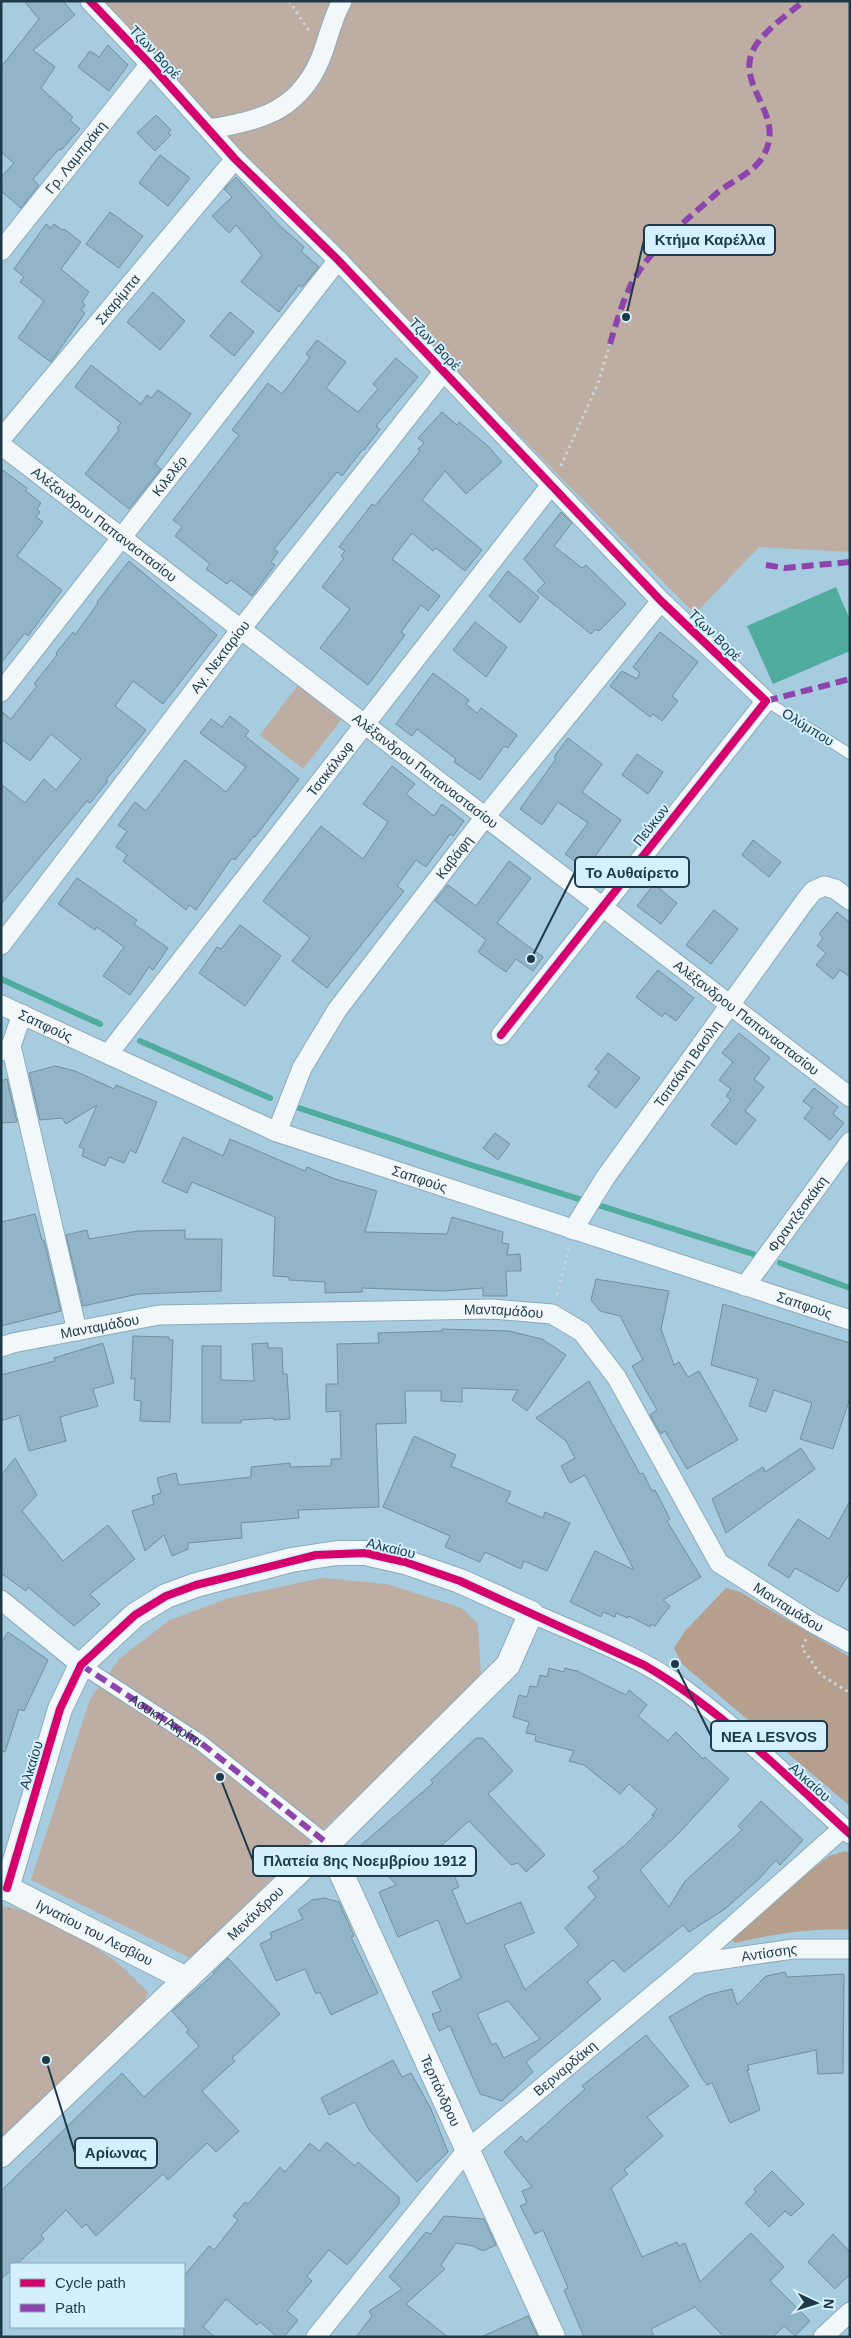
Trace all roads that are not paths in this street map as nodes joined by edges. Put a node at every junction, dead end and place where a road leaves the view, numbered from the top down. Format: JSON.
{"nodes":[{"id":1,"x":90,"y":1,"type":"edge"},
{"id":2,"x":342,"y":1,"type":"edge"},
{"id":3,"x":150,"y":64,"type":"junction"},
{"id":4,"x":210,"y":129,"type":"junction"},
{"id":5,"x":235,"y":159,"type":"junction"},
{"id":6,"x":1,"y":251,"type":"edge"},
{"id":7,"x":338,"y":260,"type":"junction"},
{"id":8,"x":444,"y":371,"type":"junction"},
{"id":9,"x":1,"y":439,"type":"edge"},
{"id":10,"x":1,"y":445,"type":"edge"},
{"id":11,"x":551,"y":485,"type":"junction"},
{"id":12,"x":120,"y":537,"type":"junction"},
{"id":13,"x":661,"y":601,"type":"junction"},
{"id":14,"x":241,"y":629,"type":"junction"},
{"id":15,"x":1,"y":692,"type":"edge"},
{"id":16,"x":766,"y":701,"type":"junction"},
{"id":17,"x":364,"y":723,"type":"junction"},
{"id":18,"x":850,"y":754,"type":"edge"},
{"id":19,"x":485,"y":817,"type":"junction"},
{"id":20,"x":850,"y":900,"type":"edge"},
{"id":21,"x":602,"y":907,"type":"junction"},
{"id":22,"x":1,"y":945,"type":"edge"},
{"id":23,"x":729,"y":1004,"type":"junction"},
{"id":24,"x":1,"y":1005,"type":"edge"},
{"id":25,"x":22,"y":1014,"type":"junction"},
{"id":26,"x":501,"y":1035,"type":"dead end"},
{"id":27,"x":6,"y":1049,"type":"edge"},
{"id":28,"x":109,"y":1053,"type":"junction"},
{"id":29,"x":850,"y":1097,"type":"edge"},
{"id":30,"x":278,"y":1132,"type":"junction"},
{"id":31,"x":850,"y":1142,"type":"edge"},
{"id":32,"x":577,"y":1223,"type":"junction"},
{"id":33,"x":746,"y":1286,"type":"junction"},
{"id":34,"x":850,"y":1320,"type":"edge"},
{"id":35,"x":77,"y":1331,"type":"junction"},
{"id":36,"x":1,"y":1347,"type":"edge"},
{"id":37,"x":1,"y":1600,"type":"edge"},
{"id":38,"x":531,"y":1612,"type":"junction"},
{"id":39,"x":850,"y":1642,"type":"edge"},
{"id":40,"x":80,"y":1665,"type":"junction"},
{"id":41,"x":846,"y":1831,"type":"edge"},
{"id":42,"x":328,"y":1844,"type":"junction"},
{"id":43,"x":4,"y":1888,"type":"edge"},
{"id":44,"x":850,"y":1949,"type":"edge"},
{"id":45,"x":690,"y":1964,"type":"junction"},
{"id":46,"x":186,"y":1980,"type":"junction"},
{"id":47,"x":467,"y":2150,"type":"junction"},
{"id":48,"x":1,"y":2154,"type":"edge"},
{"id":49,"x":850,"y":2312,"type":"edge"},
{"id":50,"x":316,"y":2337,"type":"edge"},
{"id":51,"x":553,"y":2337,"type":"edge"},
{"id":52,"x":823,"y":2337,"type":"edge"}],
"edges":[{"from":1,"to":3,"type":"street","name":"Τζων Βορέ"},
{"from":2,"to":4,"type":"street"},
{"from":3,"to":4,"type":"street","name":"Τζων Βορέ"},
{"from":3,"to":6,"type":"street","name":"Γρ. Λαμπράκη"},
{"from":4,"to":5,"type":"street","name":"Τζων Βορέ"},
{"from":5,"to":7,"type":"street","name":"Τζων Βορέ"},
{"from":5,"to":9,"type":"street","name":"Σκαρίμπα"},
{"from":7,"to":8,"type":"street","name":"Τζων Βορέ"},
{"from":7,"to":12,"type":"street","name":"Κιλελέρ"},
{"from":8,"to":11,"type":"street","name":"Τζων Βορέ"},
{"from":8,"to":14,"type":"street","name":"Αγ. Νεκταρίου"},
{"from":10,"to":12,"type":"street","name":"Αλέξανδρου Παπαναστασίου"},
{"from":11,"to":13,"type":"street","name":"Τζων Βορέ"},
{"from":11,"to":17,"type":"street","name":"Τσακάλωφ"},
{"from":12,"to":14,"type":"street","name":"Αλέξανδρου Παπαναστασίου"},
{"from":12,"to":15,"type":"street","name":"Κιλελέρ"},
{"from":13,"to":16,"type":"street","name":"Τζων Βορέ"},
{"from":13,"to":19,"type":"street","name":"Καβάφη"},
{"from":14,"to":17,"type":"street","name":"Αλέξανδρου Παπαναστασίου"},
{"from":14,"to":22,"type":"street","name":"Αγ. Νεκταρίου"},
{"from":16,"to":18,"type":"lane","name":"Ολύμπου"},
{"from":16,"to":21,"type":"street","name":"Πεύκων"},
{"from":17,"to":19,"type":"street","name":"Αλέξανδρου Παπαναστασίου"},
{"from":17,"to":28,"type":"street","name":"Τσακάλωφ"},
{"from":19,"to":21,"type":"street","name":"Αλέξανδρου Παπαναστασίου"},
{"from":19,"to":30,"type":"street","name":"Καβάφη"},
{"from":20,"to":23,"type":"street","name":"Τσιτσάνη Βασίλη"},
{"from":21,"to":23,"type":"street","name":"Αλέξανδρου Παπαναστασίου"},
{"from":21,"to":26,"type":"street","name":"Πεύκων"},
{"from":23,"to":29,"type":"street","name":"Αλέξανδρου Παπαναστασίου"},
{"from":23,"to":32,"type":"street","name":"Τσιτσάνη Βασίλη"},
{"from":24,"to":25,"type":"street","name":"Σαπφούς"},
{"from":25,"to":27,"type":"street"},
{"from":25,"to":28,"type":"street","name":"Σαπφούς"},
{"from":27,"to":35,"type":"street"},
{"from":28,"to":30,"type":"street","name":"Σαπφούς"},
{"from":30,"to":32,"type":"street","name":"Σαπφούς"},
{"from":31,"to":33,"type":"street","name":"Φραντζεσκάκη"},
{"from":32,"to":33,"type":"street","name":"Σαπφούς"},
{"from":33,"to":34,"type":"street","name":"Σαπφούς"},
{"from":35,"to":36,"type":"street","name":"Μανταμάδου"},
{"from":35,"to":39,"type":"street","name":"Μανταμάδου"},
{"from":37,"to":40,"type":"street","name":"Λουκή Ακρίτα"},
{"from":38,"to":40,"type":"street","name":"Αλκαίου"},
{"from":38,"to":41,"type":"street","name":"Αλκαίου"},
{"from":38,"to":42,"type":"street","name":"Μενάνδρου"},
{"from":40,"to":42,"type":"street","name":"Λουκή Ακρίτα"},
{"from":40,"to":43,"type":"street","name":"Αλκαίου"},
{"from":41,"to":45,"type":"street","name":"Βερναρδάκη"},
{"from":42,"to":46,"type":"street","name":"Μενάνδρου"},
{"from":42,"to":47,"type":"street","name":"Τερπάνδρου"},
{"from":43,"to":46,"type":"street","name":"Ιγνατίου του Λεσβίου"},
{"from":44,"to":45,"type":"street","name":"Αντίσσης"},
{"from":45,"to":47,"type":"street","name":"Βερναρδάκη"},
{"from":46,"to":48,"type":"street","name":"Μενάνδρου"},
{"from":47,"to":50,"type":"street","name":"Βερναρδάκη"},
{"from":47,"to":51,"type":"street","name":"Τερπάνδρου"},
{"from":49,"to":52,"type":"street"}]}
